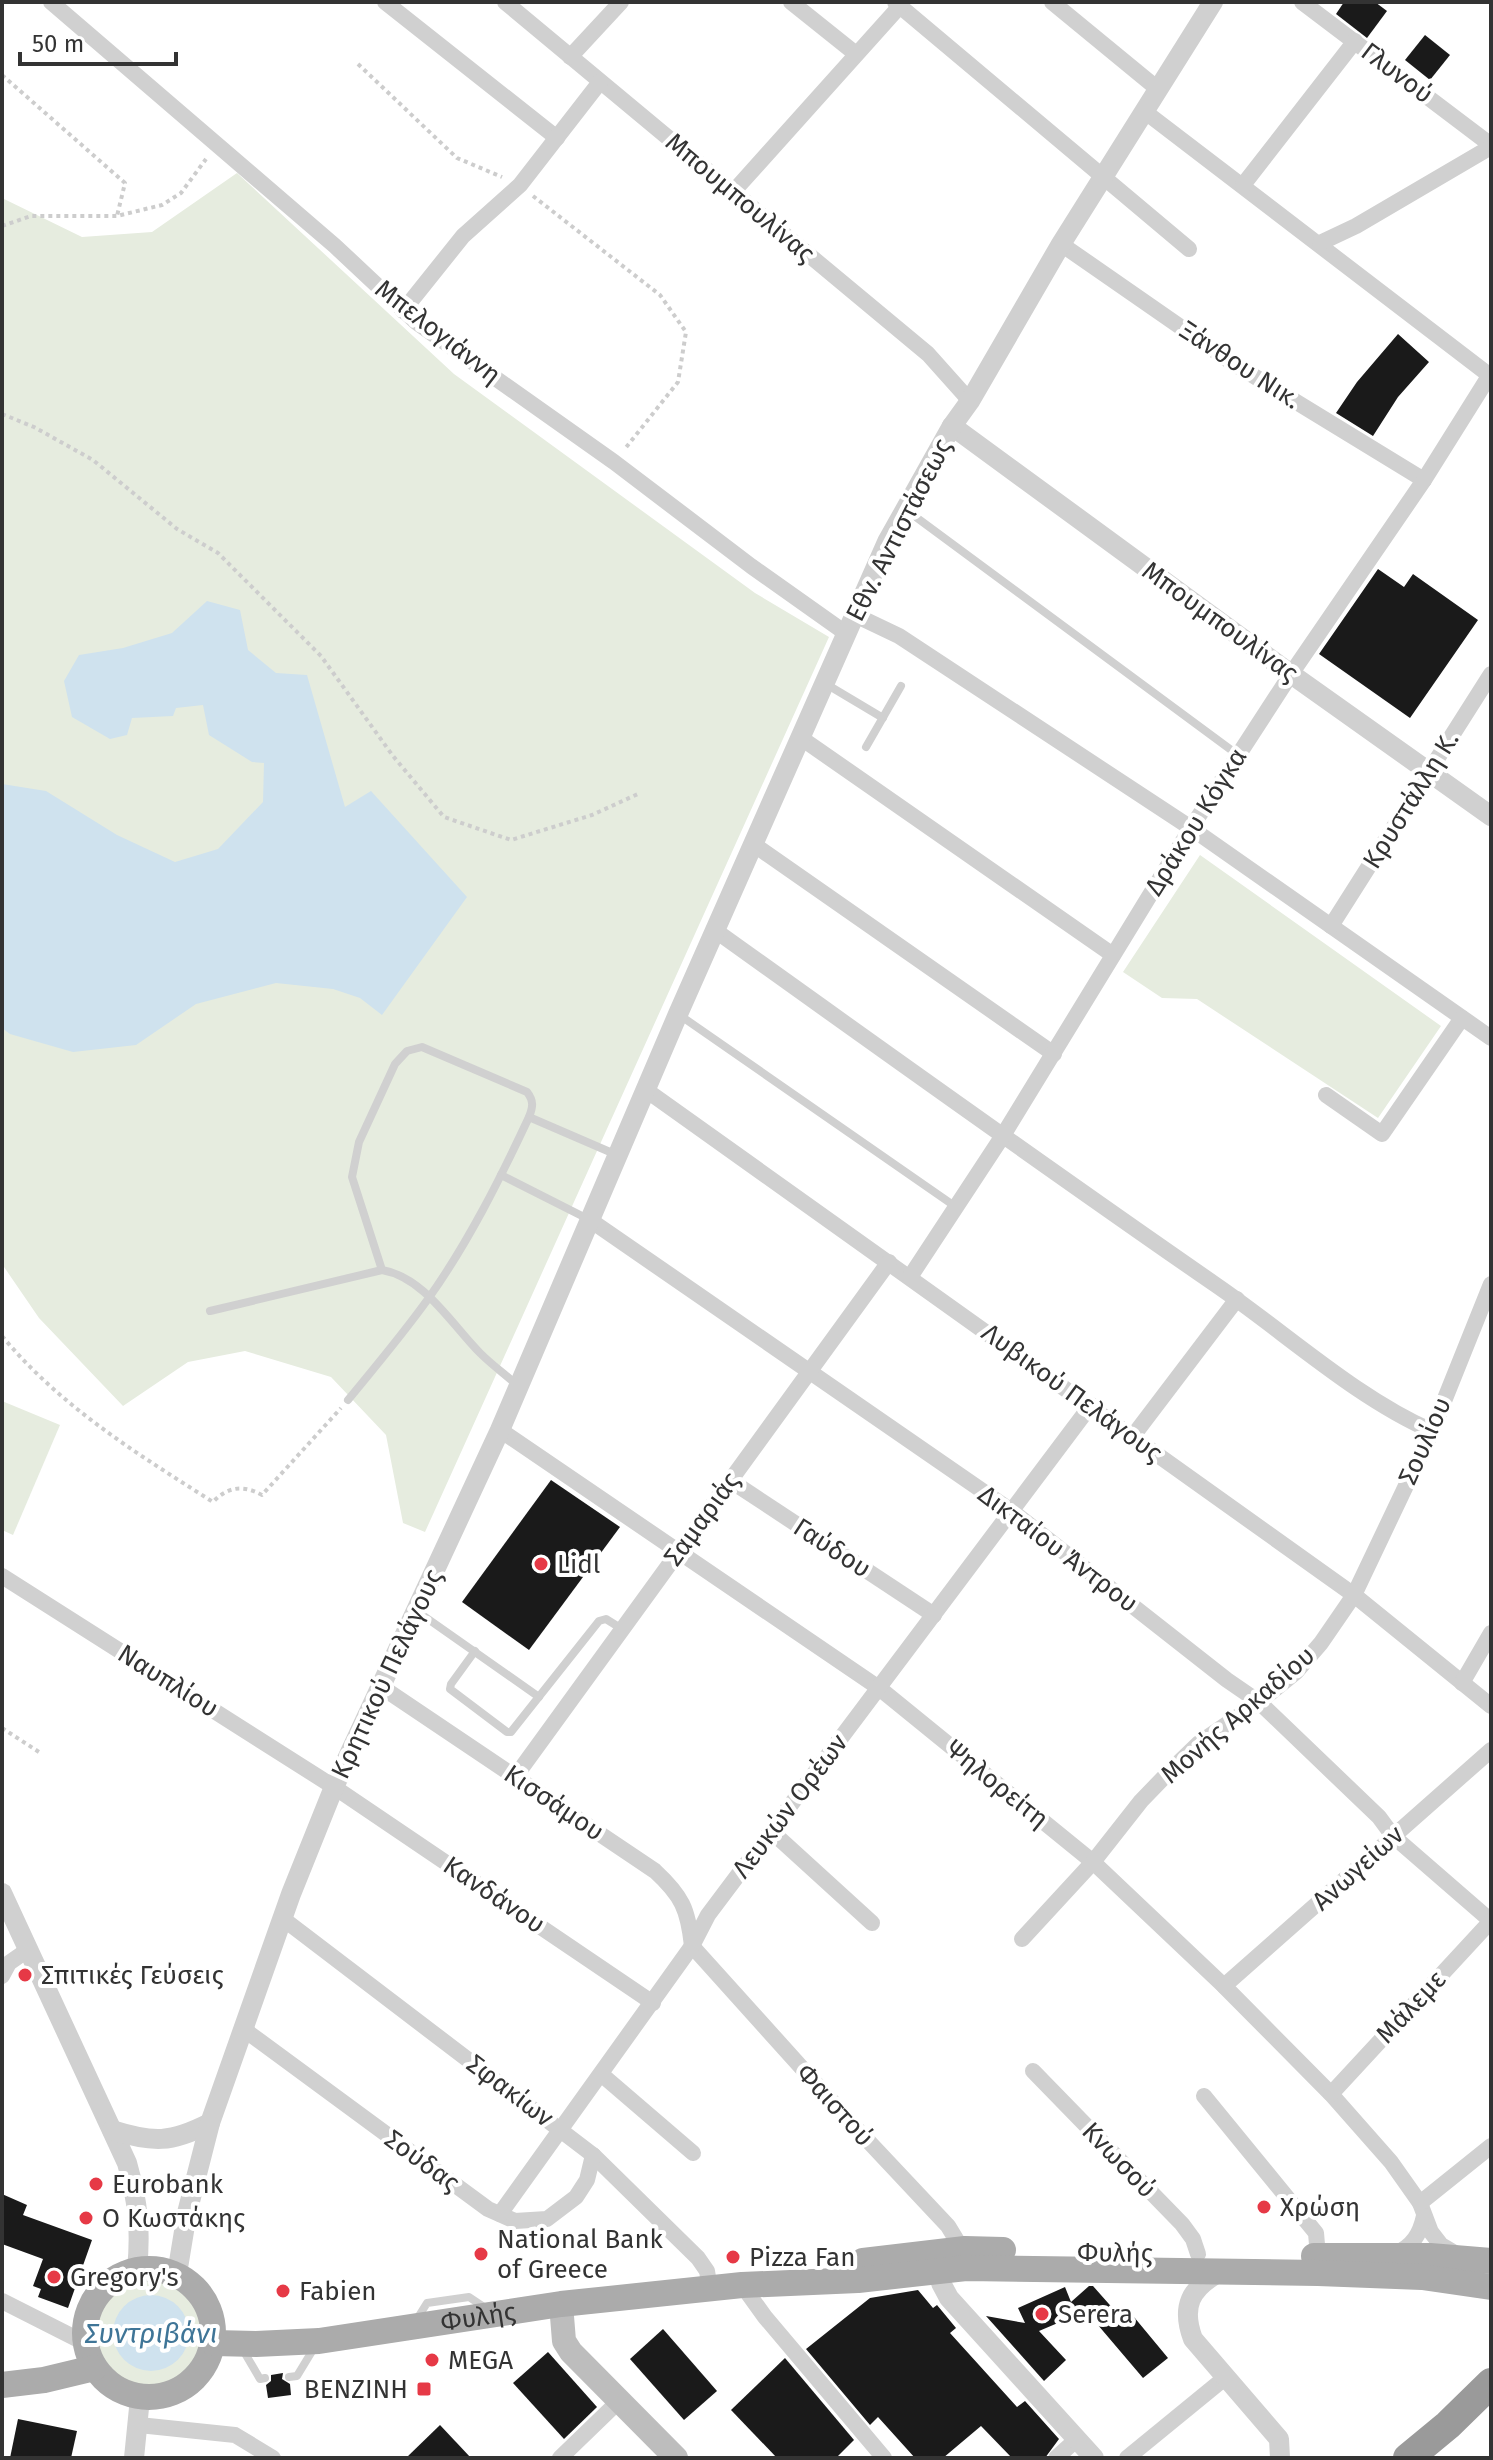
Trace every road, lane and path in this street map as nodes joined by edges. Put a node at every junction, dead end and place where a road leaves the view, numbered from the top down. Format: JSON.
{"nodes":[{"id":1,"x":51,"y":2,"type":"edge"},
{"id":2,"x":385,"y":2,"type":"edge"},
{"id":3,"x":505,"y":2,"type":"edge"},
{"id":4,"x":621,"y":2,"type":"edge"},
{"id":5,"x":791,"y":2,"type":"edge"},
{"id":6,"x":1052,"y":2,"type":"edge"},
{"id":7,"x":1213,"y":2,"type":"edge"},
{"id":8,"x":1302,"y":2,"type":"edge"},
{"id":9,"x":898,"y":4,"type":"edge"},
{"id":10,"x":1355,"y":41,"type":"junction"},
{"id":11,"x":856,"y":54,"type":"junction"},
{"id":12,"x":570,"y":57,"type":"junction"},
{"id":13,"x":358,"y":64,"type":"dead end"},
{"id":14,"x":2,"y":75,"type":"edge"},
{"id":15,"x":600,"y":82,"type":"junction"},
{"id":16,"x":1159,"y":90,"type":"junction"},
{"id":17,"x":1144,"y":111,"type":"junction"},
{"id":18,"x":557,"y":138,"type":"junction"},
{"id":19,"x":1491,"y":146,"type":"edge"},
{"id":20,"x":229,"y":155,"type":"junction"},
{"id":21,"x":1102,"y":178,"type":"junction"},
{"id":22,"x":520,"y":185,"type":"junction"},
{"id":23,"x":1243,"y":185,"type":"junction"},
{"id":24,"x":733,"y":192,"type":"junction"},
{"id":25,"x":117,"y":216,"type":"junction"},
{"id":26,"x":2,"y":226,"type":"edge"},
{"id":27,"x":1320,"y":243,"type":"junction"},
{"id":28,"x":1061,"y":244,"type":"junction"},
{"id":29,"x":1189,"y":249,"type":"dead end"},
{"id":30,"x":403,"y":311,"type":"junction"},
{"id":31,"x":1490,"y":374,"type":"edge"},
{"id":32,"x":970,"y":401,"type":"junction"},
{"id":33,"x":2,"y":414,"type":"edge"},
{"id":34,"x":952,"y":426,"type":"junction"},
{"id":35,"x":614,"y":462,"type":"junction"},
{"id":36,"x":1424,"y":480,"type":"junction"},
{"id":37,"x":904,"y":508,"type":"junction"},
{"id":38,"x":851,"y":624,"type":"junction"},
{"id":39,"x":1291,"y":674,"type":"junction"},
{"id":40,"x":1491,"y":674,"type":"edge"},
{"id":41,"x":825,"y":684,"type":"junction"},
{"id":42,"x":901,"y":686,"type":"dead end"},
{"id":43,"x":883,"y":718,"type":"junction"},
{"id":44,"x":801,"y":738,"type":"junction"},
{"id":45,"x":866,"y":747,"type":"dead end"},
{"id":46,"x":1239,"y":755,"type":"junction"},
{"id":47,"x":1429,"y":771,"type":"junction"},
{"id":48,"x":640,"y":793,"type":"dead end"},
{"id":49,"x":1491,"y":816,"type":"edge"},
{"id":50,"x":1191,"y":828,"type":"junction"},
{"id":51,"x":753,"y":844,"type":"junction"},
{"id":52,"x":1331,"y":926,"type":"junction"},
{"id":53,"x":716,"y":931,"type":"junction"},
{"id":54,"x":1113,"y":955,"type":"junction"},
{"id":55,"x":678,"y":1014,"type":"junction"},
{"id":56,"x":1462,"y":1018,"type":"junction"},
{"id":57,"x":1491,"y":1038,"type":"edge"},
{"id":58,"x":1054,"y":1054,"type":"junction"},
{"id":59,"x":646,"y":1090,"type":"junction"},
{"id":60,"x":1326,"y":1095,"type":"dead end"},
{"id":61,"x":529,"y":1117,"type":"junction"},
{"id":62,"x":1002,"y":1137,"type":"junction"},
{"id":63,"x":618,"y":1155,"type":"junction"},
{"id":64,"x":501,"y":1175,"type":"junction"},
{"id":65,"x":957,"y":1208,"type":"junction"},
{"id":66,"x":590,"y":1220,"type":"junction"},
{"id":67,"x":889,"y":1262,"type":"junction"},
{"id":68,"x":382,"y":1270,"type":"junction"},
{"id":69,"x":910,"y":1277,"type":"junction"},
{"id":70,"x":1489,"y":1295,"type":"edge"},
{"id":71,"x":429,"y":1297,"type":"junction"},
{"id":72,"x":1237,"y":1299,"type":"junction"},
{"id":73,"x":210,"y":1311,"type":"dead end"},
{"id":74,"x":2,"y":1336,"type":"edge"},
{"id":75,"x":811,"y":1370,"type":"junction"},
{"id":76,"x":519,"y":1387,"type":"junction"},
{"id":77,"x":348,"y":1400,"type":"joint"},
{"id":78,"x":1091,"y":1405,"type":"junction"},
{"id":79,"x":500,"y":1430,"type":"junction"},
{"id":80,"x":1432,"y":1431,"type":"junction"},
{"id":81,"x":1133,"y":1436,"type":"junction"},
{"id":82,"x":731,"y":1481,"type":"junction"},
{"id":83,"x":1013,"y":1512,"type":"junction"},
{"id":84,"x":679,"y":1551,"type":"junction"},
{"id":85,"x":2,"y":1576,"type":"edge"},
{"id":86,"x":1354,"y":1595,"type":"junction"},
{"id":87,"x":416,"y":1610,"type":"junction"},
{"id":88,"x":934,"y":1615,"type":"junction"},
{"id":89,"x":623,"y":1629,"type":"junction"},
{"id":90,"x":1491,"y":1633,"type":"edge"},
{"id":91,"x":475,"y":1651,"type":"junction"},
{"id":92,"x":1462,"y":1683,"type":"junction"},
{"id":93,"x":380,"y":1686,"type":"junction"},
{"id":94,"x":879,"y":1688,"type":"junction"},
{"id":95,"x":539,"y":1697,"type":"junction"},
{"id":96,"x":1259,"y":1702,"type":"junction"},
{"id":97,"x":1491,"y":1706,"type":"edge"},
{"id":98,"x":2,"y":1728,"type":"edge"},
{"id":99,"x":1491,"y":1750,"type":"edge"},
{"id":100,"x":42,"y":1754,"type":"dead end"},
{"id":101,"x":515,"y":1777,"type":"junction"},
{"id":102,"x":334,"y":1787,"type":"junction"},
{"id":103,"x":771,"y":1831,"type":"junction"},
{"id":104,"x":1393,"y":1836,"type":"junction"},
{"id":105,"x":1093,"y":1862,"type":"junction"},
{"id":106,"x":2,"y":1893,"type":"edge"},
{"id":107,"x":282,"y":1918,"type":"junction"},
{"id":108,"x":1491,"y":1921,"type":"edge"},
{"id":109,"x":872,"y":1923,"type":"dead end"},
{"id":110,"x":1022,"y":1939,"type":"dead end"},
{"id":111,"x":692,"y":1946,"type":"junction"},
{"id":112,"x":29,"y":1949,"type":"junction"},
{"id":113,"x":2,"y":1976,"type":"edge"},
{"id":114,"x":1224,"y":1986,"type":"junction"},
{"id":115,"x":653,"y":2003,"type":"junction"},
{"id":116,"x":242,"y":2028,"type":"junction"},
{"id":117,"x":1033,"y":2071,"type":"dead end"},
{"id":118,"x":601,"y":2074,"type":"junction"},
{"id":119,"x":1331,"y":2094,"type":"junction"},
{"id":120,"x":1204,"y":2096,"type":"dead end"},
{"id":121,"x":210,"y":2123,"type":"junction"},
{"id":122,"x":112,"y":2130,"type":"junction"},
{"id":123,"x":560,"y":2130,"type":"junction"},
{"id":124,"x":1491,"y":2146,"type":"edge"},
{"id":125,"x":693,"y":2153,"type":"dead end"},
{"id":126,"x":593,"y":2155,"type":"junction"},
{"id":127,"x":1422,"y":2210,"type":"junction"},
{"id":128,"x":500,"y":2214,"type":"junction"},
{"id":129,"x":1198,"y":2254,"type":"junction"},
{"id":130,"x":1318,"y":2256,"type":"junction"},
{"id":131,"x":1383,"y":2256,"type":"junction"},
{"id":132,"x":954,"y":2260,"type":"junction"},
{"id":133,"x":1482,"y":2260,"type":"edge"},
{"id":134,"x":137,"y":2270,"type":"junction"},
{"id":135,"x":1220,"y":2272,"type":"junction"},
{"id":136,"x":177,"y":2274,"type":"junction"},
{"id":137,"x":742,"y":2285,"type":"junction"},
{"id":138,"x":1491,"y":2287,"type":"edge"},
{"id":139,"x":710,"y":2289,"type":"junction"},
{"id":140,"x":2,"y":2301,"type":"edge"},
{"id":141,"x":561,"y":2304,"type":"junction"},
{"id":142,"x":319,"y":2341,"type":"junction"},
{"id":143,"x":214,"y":2343,"type":"junction"},
{"id":144,"x":240,"y":2344,"type":"junction"},
{"id":145,"x":90,"y":2356,"type":"junction"},
{"id":146,"x":289,"y":2377,"type":"dead end"},
{"id":147,"x":1226,"y":2377,"type":"junction"},
{"id":148,"x":265,"y":2378,"type":"dead end"},
{"id":149,"x":1491,"y":2383,"type":"edge"},
{"id":150,"x":2,"y":2385,"type":"edge"},
{"id":151,"x":140,"y":2398,"type":"junction"},
{"id":152,"x":620,"y":2400,"type":"junction"},
{"id":153,"x":139,"y":2425,"type":"junction"},
{"id":154,"x":1076,"y":2440,"type":"junction"},
{"id":155,"x":134,"y":2458,"type":"edge"},
{"id":156,"x":273,"y":2458,"type":"edge"},
{"id":157,"x":560,"y":2458,"type":"edge"},
{"id":158,"x":676,"y":2458,"type":"edge"},
{"id":159,"x":884,"y":2458,"type":"edge"},
{"id":160,"x":1056,"y":2458,"type":"edge"},
{"id":161,"x":1094,"y":2458,"type":"edge"},
{"id":162,"x":1127,"y":2458,"type":"edge"},
{"id":163,"x":1280,"y":2458,"type":"edge"},
{"id":164,"x":1408,"y":2458,"type":"edge"}],
"edges":[{"from":1,"to":20,"type":"street","name":"Μπελογιάννη"},
{"from":2,"to":18,"type":"street"},
{"from":3,"to":12,"type":"street","name":"Μπουμπουλίνας"},
{"from":4,"to":12,"type":"street"},
{"from":5,"to":11,"type":"street"},
{"from":6,"to":16,"type":"street"},
{"from":7,"to":16,"type":"street","name":"Εθν. Αντιστάσεως"},
{"from":8,"to":10,"type":"street","name":"Γλυνού"},
{"from":9,"to":11,"type":"street"},
{"from":9,"to":21,"type":"street"},
{"from":10,"to":19,"type":"street","name":"Γλυνού"},
{"from":10,"to":23,"type":"street"},
{"from":11,"to":24,"type":"street"},
{"from":12,"to":15,"type":"street","name":"Μπουμπουλίνας"},
{"from":13,"to":22,"type":"path"},
{"from":14,"to":25,"type":"path"},
{"from":15,"to":18,"type":"street"},
{"from":15,"to":24,"type":"street","name":"Μπουμπουλίνας"},
{"from":16,"to":17,"type":"street","name":"Εθν. Αντιστάσεως"},
{"from":17,"to":21,"type":"street","name":"Εθν. Αντιστάσεως"},
{"from":17,"to":23,"type":"street"},
{"from":18,"to":22,"type":"street"},
{"from":19,"to":27,"type":"street"},
{"from":20,"to":25,"type":"path"},
{"from":20,"to":30,"type":"street","name":"Μπελογιάννη"},
{"from":21,"to":28,"type":"street","name":"Εθν. Αντιστάσεως"},
{"from":21,"to":29,"type":"street"},
{"from":22,"to":30,"type":"street"},
{"from":22,"to":35,"type":"path"},
{"from":23,"to":27,"type":"street"},
{"from":24,"to":32,"type":"street","name":"Μπουμπουλίνας"},
{"from":25,"to":26,"type":"path"},
{"from":27,"to":31,"type":"street"},
{"from":28,"to":32,"type":"street","name":"Εθν. Αντιστάσεως"},
{"from":28,"to":36,"type":"street","name":"Ξάνθου Νικ."},
{"from":30,"to":35,"type":"street","name":"Μπελογιάννη"},
{"from":31,"to":36,"type":"street","name":"Δράκου Κόγκα"},
{"from":32,"to":34,"type":"street","name":"Εθν. Αντιστάσεως"},
{"from":33,"to":48,"type":"path"},
{"from":34,"to":37,"type":"street","name":"Εθν. Αντιστάσεως"},
{"from":34,"to":39,"type":"street","name":"Μπουμπουλίνας"},
{"from":35,"to":38,"type":"street","name":"Μπελογιάννη"},
{"from":36,"to":39,"type":"street","name":"Δράκου Κόγκα"},
{"from":37,"to":38,"type":"street","name":"Εθν. Αντιστάσεως"},
{"from":37,"to":46,"type":"lane"},
{"from":38,"to":41,"type":"street","name":"Εθν. Αντιστάσεως"},
{"from":38,"to":50,"type":"street","name":"Μπελογιάννη"},
{"from":39,"to":46,"type":"street","name":"Δράκου Κόγκα"},
{"from":39,"to":47,"type":"street","name":"Μπουμπουλίνας"},
{"from":40,"to":47,"type":"street","name":"Κρυστάλλη Κ."},
{"from":41,"to":43,"type":"lane"},
{"from":41,"to":44,"type":"street","name":"Εθν. Αντιστάσεως"},
{"from":42,"to":43,"type":"lane"},
{"from":43,"to":45,"type":"lane"},
{"from":44,"to":51,"type":"street","name":"Εθν. Αντιστάσεως"},
{"from":44,"to":54,"type":"street"},
{"from":46,"to":50,"type":"street","name":"Δράκου Κόγκα"},
{"from":47,"to":49,"type":"street","name":"Μπουμπουλίνας"},
{"from":47,"to":52,"type":"street","name":"Κρυστάλλη Κ."},
{"from":50,"to":52,"type":"street","name":"Μπελογιάννη"},
{"from":50,"to":54,"type":"street","name":"Δράκου Κόγκα"},
{"from":51,"to":53,"type":"street","name":"Εθν. Αντιστάσεως"},
{"from":51,"to":58,"type":"street"},
{"from":52,"to":56,"type":"street","name":"Μπελογιάννη"},
{"from":53,"to":55,"type":"street","name":"Εθν. Αντιστάσεως"},
{"from":53,"to":62,"type":"street"},
{"from":54,"to":58,"type":"street","name":"Δράκου Κόγκα"},
{"from":55,"to":59,"type":"street","name":"Εθν. Αντιστάσεως"},
{"from":55,"to":65,"type":"lane"},
{"from":56,"to":57,"type":"street","name":"Μπελογιάννη"},
{"from":56,"to":60,"type":"street"},
{"from":58,"to":62,"type":"street","name":"Δράκου Κόγκα"},
{"from":59,"to":63,"type":"street","name":"Κρητικού Πελάγους"},
{"from":59,"to":67,"type":"street","name":"Λυβικού Πελάγους"},
{"from":61,"to":63,"type":"lane"},
{"from":61,"to":64,"type":"lane"},
{"from":61,"to":68,"type":"lane"},
{"from":62,"to":65,"type":"street","name":"Δράκου Κόγκα"},
{"from":62,"to":72,"type":"street"},
{"from":63,"to":66,"type":"street","name":"Κρητικού Πελάγους"},
{"from":64,"to":66,"type":"lane"},
{"from":64,"to":71,"type":"lane"},
{"from":65,"to":69,"type":"street","name":"Δράκου Κόγκα"},
{"from":66,"to":75,"type":"street","name":"Δικταίου Άντρου"},
{"from":66,"to":76,"type":"street","name":"Κρητικού Πελάγους"},
{"from":67,"to":69,"type":"street","name":"Λυβικού Πελάγους"},
{"from":67,"to":75,"type":"street","name":"Σαμαριάς"},
{"from":68,"to":71,"type":"lane"},
{"from":68,"to":73,"type":"lane"},
{"from":69,"to":78,"type":"street","name":"Λυβικού Πελάγους"},
{"from":70,"to":80,"type":"street","name":"Σουλίου"},
{"from":71,"to":76,"type":"lane"},
{"from":71,"to":77,"type":"lane"},
{"from":72,"to":80,"type":"street"},
{"from":72,"to":81,"type":"street"},
{"from":74,"to":77,"type":"path"},
{"from":75,"to":82,"type":"street","name":"Σαμαριάς"},
{"from":75,"to":83,"type":"street","name":"Δικταίου Άντρου"},
{"from":76,"to":79,"type":"street","name":"Κρητικού Πελάγους"},
{"from":78,"to":81,"type":"street","name":"Λυβικού Πελάγους"},
{"from":78,"to":83,"type":"street","name":"Λευκών Ορέων"},
{"from":79,"to":84,"type":"street","name":"Ψηλορείτη"},
{"from":79,"to":87,"type":"street","name":"Κρητικού Πελάγους"},
{"from":80,"to":86,"type":"street","name":"Σουλίου"},
{"from":81,"to":86,"type":"street","name":"Λυβικού Πελάγους"},
{"from":82,"to":84,"type":"street","name":"Σαμαριάς"},
{"from":82,"to":88,"type":"street","name":"Γαύδου"},
{"from":83,"to":88,"type":"street","name":"Λευκών Ορέων"},
{"from":83,"to":96,"type":"street","name":"Δικταίου Άντρου"},
{"from":84,"to":89,"type":"street","name":"Σαμαριάς"},
{"from":84,"to":94,"type":"street","name":"Ψηλορείτη"},
{"from":85,"to":102,"type":"street","name":"Ναυπλίου"},
{"from":86,"to":92,"type":"street","name":"Λυβικού Πελάγους"},
{"from":86,"to":96,"type":"street","name":"Μονής Αρκαδίου"},
{"from":87,"to":91,"type":"lane"},
{"from":87,"to":93,"type":"street","name":"Κρητικού Πελάγους"},
{"from":88,"to":94,"type":"street","name":"Λευκών Ορέων"},
{"from":89,"to":95,"type":"lane"},
{"from":89,"to":101,"type":"street","name":"Σαμαριάς"},
{"from":90,"to":92,"type":"street"},
{"from":91,"to":95,"type":"lane"},
{"from":91,"to":95,"type":"lane"},
{"from":92,"to":97,"type":"street","name":"Λυβικού Πελάγους"},
{"from":93,"to":101,"type":"street","name":"Κισσάμου"},
{"from":93,"to":102,"type":"street","name":"Κρητικού Πελάγους"},
{"from":94,"to":103,"type":"street","name":"Λευκών Ορέων"},
{"from":94,"to":105,"type":"street","name":"Ψηλορείτη"},
{"from":96,"to":104,"type":"street","name":"Δικταίου Άντρου"},
{"from":96,"to":105,"type":"street","name":"Μονής Αρκαδίου"},
{"from":98,"to":100,"type":"path"},
{"from":99,"to":104,"type":"street","name":"Ανωγείων"},
{"from":101,"to":111,"type":"street","name":"Κισσάμου"},
{"from":102,"to":107,"type":"street","name":"Κρητικού Πελάγους"},
{"from":102,"to":115,"type":"street","name":"Κανδάνου"},
{"from":103,"to":109,"type":"street"},
{"from":103,"to":111,"type":"street","name":"Λευκών Ορέων"},
{"from":104,"to":108,"type":"street","name":"Δικταίου Άντρου"},
{"from":104,"to":114,"type":"street","name":"Ανωγείων"},
{"from":105,"to":110,"type":"street","name":"Μονής Αρκαδίου"},
{"from":105,"to":114,"type":"street","name":"Ψηλορείτη"},
{"from":106,"to":112,"type":"street"},
{"from":107,"to":116,"type":"street","name":"Κρητικού Πελάγους"},
{"from":107,"to":123,"type":"street","name":"Σφακίων"},
{"from":108,"to":119,"type":"street","name":"Μάλεμε"},
{"from":111,"to":115,"type":"street","name":"Λευκών Ορέων"},
{"from":111,"to":132,"type":"street","name":"Φαιστού"},
{"from":112,"to":113,"type":"street"},
{"from":112,"to":122,"type":"street"},
{"from":114,"to":119,"type":"street","name":"Ψηλορείτη"},
{"from":115,"to":118,"type":"street","name":"Λευκών Ορέων"},
{"from":116,"to":121,"type":"street","name":"Κρητικού Πελάγους"},
{"from":116,"to":128,"type":"street","name":"Σούδας"},
{"from":117,"to":129,"type":"street","name":"Κνωσού"},
{"from":118,"to":123,"type":"street","name":"Λευκών Ορέων"},
{"from":118,"to":125,"type":"street"},
{"from":119,"to":127,"type":"street","name":"Ψηλορείτη"},
{"from":120,"to":130,"type":"street"},
{"from":121,"to":122,"type":"street"},
{"from":121,"to":136,"type":"street","name":"Κρητικού Πελάγους"},
{"from":122,"to":134,"type":"street"},
{"from":123,"to":126,"type":"street","name":"Σφακίων"},
{"from":123,"to":128,"type":"street","name":"Λευκών Ορέων"},
{"from":124,"to":127,"type":"street"},
{"from":126,"to":128,"type":"street","name":"Σούδας"},
{"from":126,"to":139,"type":"street","name":"Σφακίων"},
{"from":127,"to":131,"type":"street"},
{"from":127,"to":133,"type":"street","name":"Ψηλορείτη"},
{"from":129,"to":130,"type":"main road","name":"Φυλής"},
{"from":129,"to":132,"type":"main road","name":"Φυλής"},
{"from":130,"to":131,"type":"main road","name":"Φυλής"},
{"from":131,"to":133,"type":"main road","name":"Φυλής"},
{"from":132,"to":135,"type":"main road","name":"Φυλής"},
{"from":132,"to":137,"type":"main road","name":"Φυλής"},
{"from":132,"to":154,"type":"street"},
{"from":134,"to":136,"type":"main road"},
{"from":134,"to":145,"type":"main road"},
{"from":135,"to":138,"type":"main road","name":"Φυλής"},
{"from":135,"to":147,"type":"street"},
{"from":136,"to":143,"type":"main road"},
{"from":137,"to":139,"type":"main road","name":"Φυλής"},
{"from":137,"to":159,"type":"street"},
{"from":139,"to":141,"type":"main road","name":"Φυλής"},
{"from":140,"to":145,"type":"street"},
{"from":141,"to":142,"type":"main road","name":"Φυλής"},
{"from":141,"to":152,"type":"main road"},
{"from":142,"to":144,"type":"main road","name":"Φυλής"},
{"from":142,"to":146,"type":"lane"},
{"from":143,"to":144,"type":"main road","name":"Φυλής"},
{"from":143,"to":151,"type":"main road"},
{"from":144,"to":148,"type":"lane"},
{"from":145,"to":150,"type":"main road"},
{"from":145,"to":151,"type":"main road"},
{"from":147,"to":162,"type":"street"},
{"from":147,"to":163,"type":"street"},
{"from":149,"to":164,"type":"highway"},
{"from":151,"to":153,"type":"street"},
{"from":152,"to":157,"type":"street"},
{"from":152,"to":158,"type":"main road"},
{"from":153,"to":155,"type":"street"},
{"from":153,"to":156,"type":"street"},
{"from":154,"to":160,"type":"street"},
{"from":154,"to":161,"type":"street"}]}
